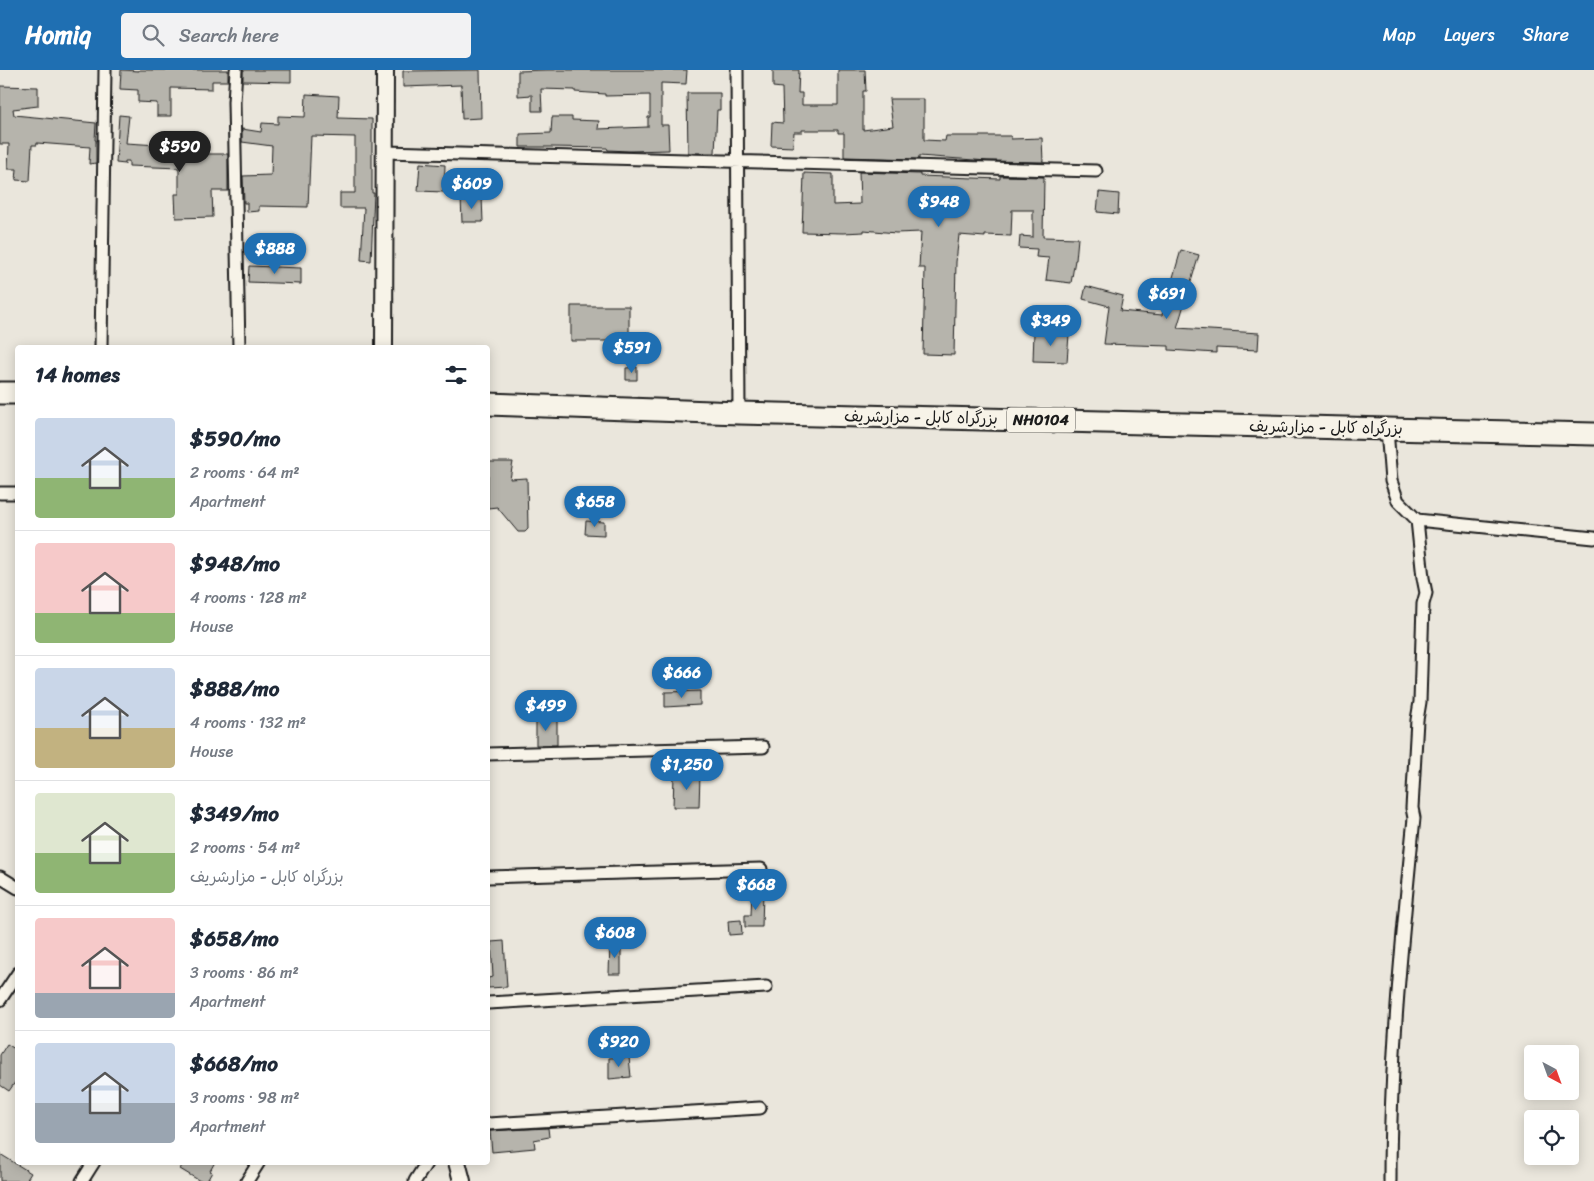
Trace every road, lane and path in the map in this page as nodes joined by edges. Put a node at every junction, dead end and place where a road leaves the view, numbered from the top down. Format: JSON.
{"nodes":[{"id":1,"x":104,"y":70,"type":"edge"},
{"id":2,"x":236,"y":70,"type":"edge"},
{"id":3,"x":385,"y":70,"type":"edge"},
{"id":4,"x":736,"y":70,"type":"edge"},
{"id":5,"x":384,"y":152,"type":"junction"},
{"id":6,"x":737,"y":161,"type":"junction"},
{"id":7,"x":1096,"y":171,"type":"dead end"},
{"id":8,"x":101,"y":345,"type":"edge"},
{"id":9,"x":239,"y":345,"type":"edge"},
{"id":10,"x":384,"y":345,"type":"edge"},
{"id":11,"x":0,"y":393,"type":"edge"},
{"id":12,"x":15,"y":394,"type":"edge"},
{"id":13,"x":490,"y":404,"type":"edge"},
{"id":14,"x":739,"y":413,"type":"junction"},
{"id":15,"x":1387,"y":429,"type":"junction"},
{"id":16,"x":1594,"y":434,"type":"edge"},
{"id":17,"x":0,"y":493,"type":"edge"},
{"id":18,"x":15,"y":494,"type":"edge"},
{"id":19,"x":1417,"y":520,"type":"junction"},
{"id":20,"x":1594,"y":538,"type":"edge"},
{"id":21,"x":763,"y":747,"type":"dead end"},
{"id":22,"x":490,"y":754,"type":"edge"},
{"id":23,"x":762,"y":869,"type":"dead end"},
{"id":24,"x":0,"y":877,"type":"edge"},
{"id":25,"x":490,"y":877,"type":"edge"},
{"id":26,"x":15,"y":886,"type":"edge"},
{"id":27,"x":15,"y":978,"type":"edge"},
{"id":28,"x":766,"y":987,"type":"dead end"},
{"id":29,"x":0,"y":1000,"type":"edge"},
{"id":30,"x":490,"y":1004,"type":"edge"},
{"id":31,"x":760,"y":1108,"type":"dead end"},
{"id":32,"x":490,"y":1124,"type":"edge"},
{"id":33,"x":92,"y":1165,"type":"edge"},
{"id":34,"x":257,"y":1165,"type":"edge"},
{"id":35,"x":425,"y":1165,"type":"edge"},
{"id":36,"x":458,"y":1165,"type":"edge"},
{"id":37,"x":82,"y":1181,"type":"edge"},
{"id":38,"x":247,"y":1181,"type":"edge"},
{"id":39,"x":416,"y":1181,"type":"edge"},
{"id":40,"x":462,"y":1181,"type":"edge"},
{"id":41,"x":1390,"y":1181,"type":"edge"}],
"edges":[{"from":1,"to":8,"type":"street"},
{"from":2,"to":9,"type":"street"},
{"from":3,"to":5,"type":"street"},
{"from":4,"to":6,"type":"street"},
{"from":5,"to":6,"type":"street"},
{"from":5,"to":10,"type":"street"},
{"from":6,"to":7,"type":"street"},
{"from":6,"to":14,"type":"street"},
{"from":11,"to":12,"type":"highway"},
{"from":13,"to":14,"type":"highway","name":"بزرگراه کابل - مزارشریف","number":"NH0104"},
{"from":14,"to":15,"type":"highway","name":"بزرگراه کابل - مزارشریف","number":"NH0104"},
{"from":15,"to":16,"type":"highway","name":"بزرگراه کابل - مزارشریف","number":"NH0104"},
{"from":15,"to":19,"type":"street"},
{"from":17,"to":18,"type":"street"},
{"from":19,"to":20,"type":"street"},
{"from":19,"to":41,"type":"street"},
{"from":21,"to":22,"type":"street"},
{"from":23,"to":25,"type":"street"},
{"from":24,"to":26,"type":"street"},
{"from":27,"to":29,"type":"street"},
{"from":28,"to":30,"type":"street"},
{"from":31,"to":32,"type":"street"},
{"from":33,"to":37,"type":"street"},
{"from":34,"to":38,"type":"street"},
{"from":35,"to":39,"type":"street"},
{"from":36,"to":40,"type":"street"}]}
